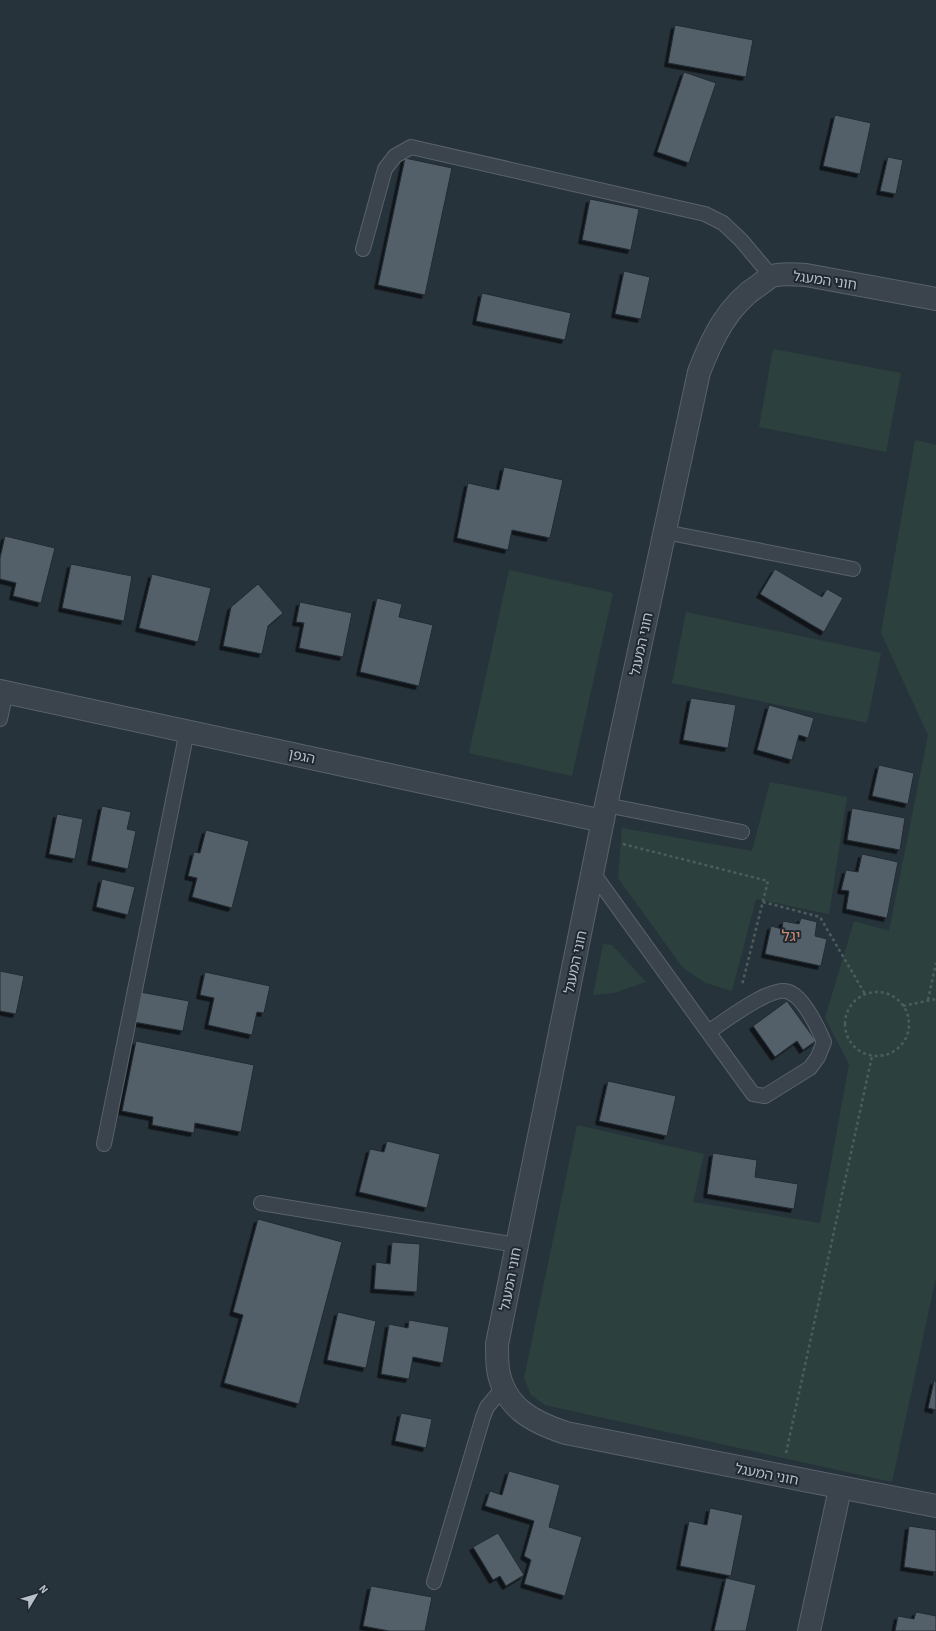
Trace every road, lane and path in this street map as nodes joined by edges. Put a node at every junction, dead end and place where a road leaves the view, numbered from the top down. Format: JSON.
{"nodes":[{"id":1,"x":363,"y":249,"type":"dead end"},
{"id":2,"x":772,"y":277,"type":"junction"},
{"id":3,"x":936,"y":299,"type":"edge"},
{"id":4,"x":665,"y":532,"type":"junction"},
{"id":5,"x":853,"y":569,"type":"dead end"},
{"id":6,"x":3,"y":691,"type":"edge"},
{"id":7,"x":0,"y":719,"type":"edge"},
{"id":8,"x":187,"y":731,"type":"junction"},
{"id":9,"x":603,"y":821,"type":"junction"},
{"id":10,"x":742,"y":832,"type":"dead end"},
{"id":11,"x":593,"y":873,"type":"junction"},
{"id":12,"x":763,"y":902,"type":"junction"},
{"id":13,"x":936,"y":963,"type":"edge"},
{"id":14,"x":865,"y":994,"type":"junction"},
{"id":15,"x":936,"y":999,"type":"edge"},
{"id":16,"x":928,"y":1000,"type":"junction"},
{"id":17,"x":903,"y":1006,"type":"junction"},
{"id":18,"x":735,"y":1014,"type":"junction"},
{"id":19,"x":708,"y":1032,"type":"junction"},
{"id":20,"x":872,"y":1056,"type":"junction"},
{"id":21,"x":104,"y":1144,"type":"dead end"},
{"id":22,"x":261,"y":1204,"type":"dead end"},
{"id":23,"x":516,"y":1245,"type":"junction"},
{"id":24,"x":503,"y":1388,"type":"junction"},
{"id":25,"x":781,"y":1477,"type":"junction"},
{"id":26,"x":840,"y":1488,"type":"junction"},
{"id":27,"x":936,"y":1506,"type":"edge"},
{"id":28,"x":434,"y":1582,"type":"dead end"},
{"id":29,"x":809,"y":1631,"type":"edge"}],
"edges":[{"from":1,"to":2,"type":"lane"},
{"from":2,"to":3,"type":"street","name":"חוני המעגל"},
{"from":2,"to":4,"type":"street","name":"חוני המעגל"},
{"from":4,"to":5,"type":"lane"},
{"from":4,"to":9,"type":"street","name":"חוני המעגל"},
{"from":6,"to":7,"type":"lane"},
{"from":6,"to":8,"type":"street","name":"הגפן"},
{"from":8,"to":9,"type":"street","name":"הגפן"},
{"from":8,"to":21,"type":"lane"},
{"from":9,"to":10,"type":"lane"},
{"from":9,"to":11,"type":"street","name":"חוני המעגל"},
{"from":9,"to":12,"type":"path"},
{"from":11,"to":19,"type":"lane"},
{"from":11,"to":23,"type":"street","name":"חוני המעגל"},
{"from":12,"to":14,"type":"path"},
{"from":12,"to":18,"type":"path"},
{"from":13,"to":16,"type":"path"},
{"from":14,"to":17,"type":"path"},
{"from":14,"to":20,"type":"path"},
{"from":15,"to":16,"type":"path"},
{"from":16,"to":17,"type":"path"},
{"from":17,"to":20,"type":"path"},
{"from":18,"to":19,"type":"lane"},
{"from":18,"to":19,"type":"lane"},
{"from":20,"to":25,"type":"path"},
{"from":22,"to":23,"type":"lane"},
{"from":23,"to":24,"type":"street","name":"חוני המעגל"},
{"from":24,"to":25,"type":"street","name":"חוני המעגל"},
{"from":24,"to":28,"type":"lane"},
{"from":25,"to":26,"type":"street","name":"חוני המעגל"},
{"from":26,"to":27,"type":"street","name":"חוני המעגל"},
{"from":26,"to":29,"type":"street"}]}
